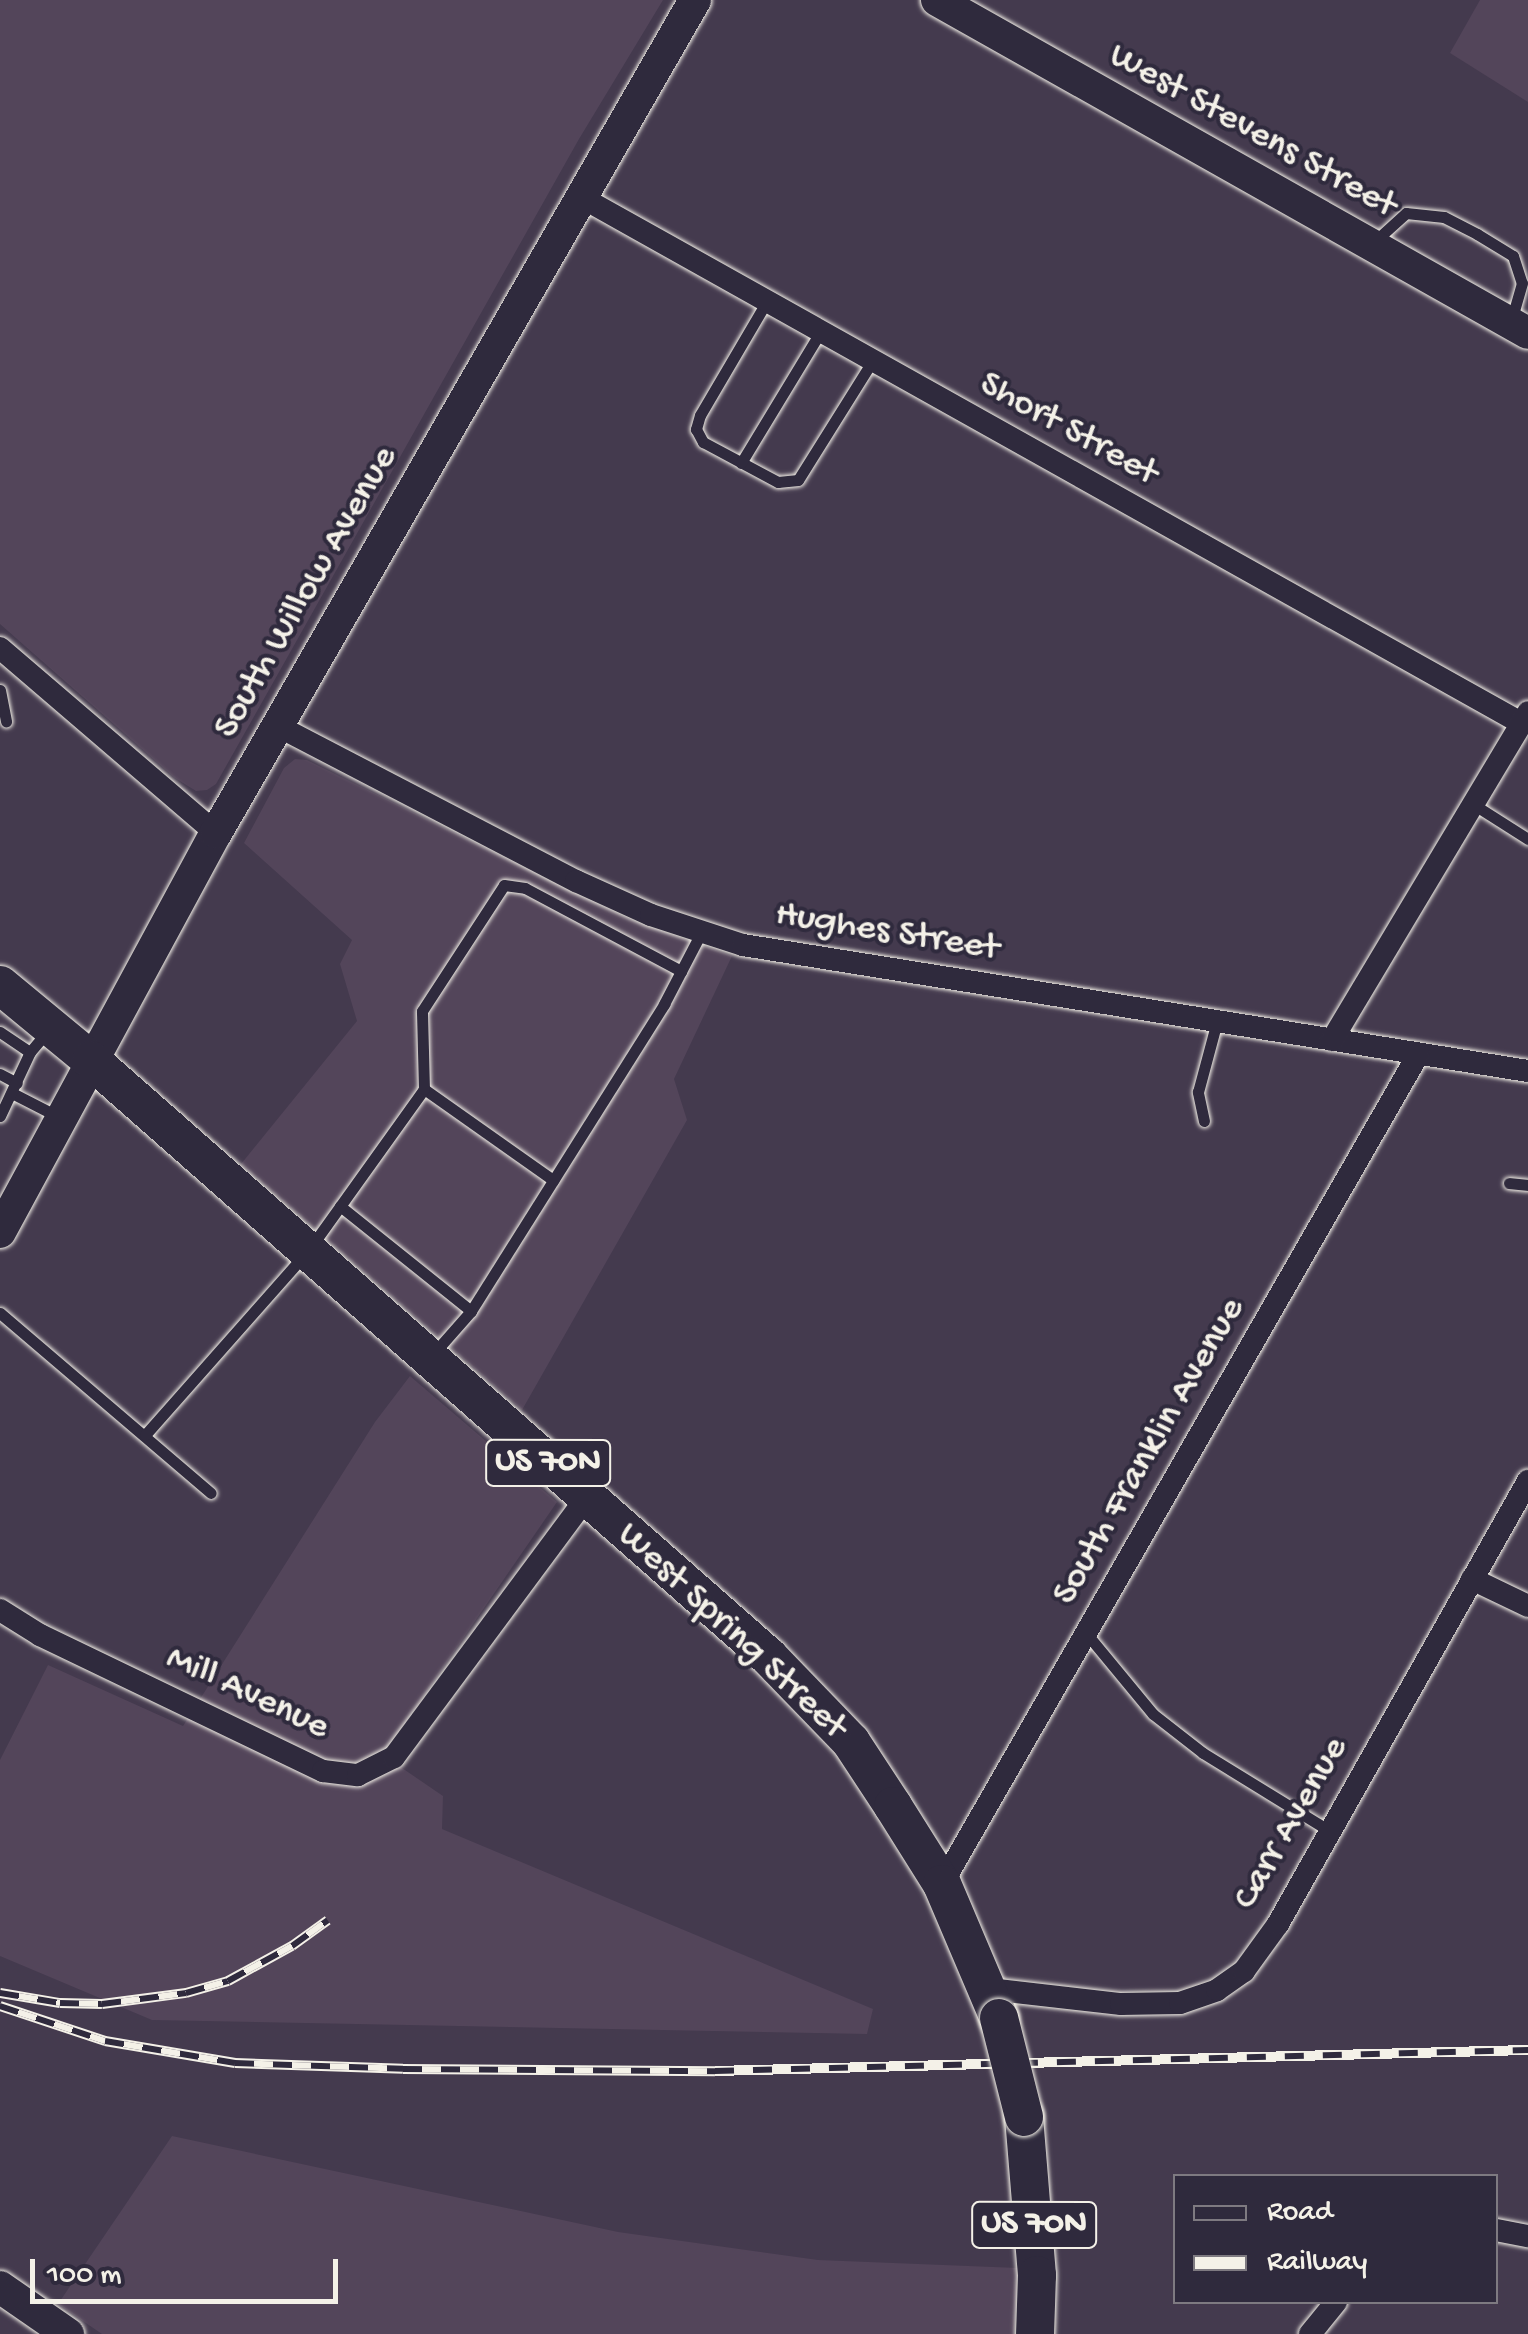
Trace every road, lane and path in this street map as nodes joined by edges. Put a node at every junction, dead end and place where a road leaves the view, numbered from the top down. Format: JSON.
{"nodes":[{"id":1,"x":694,"y":0,"type":"edge"},
{"id":2,"x":937,"y":0,"type":"edge"},
{"id":3,"x":581,"y":196,"type":"junction"},
{"id":4,"x":1372,"y":245,"type":"junction"},
{"id":5,"x":767,"y":301,"type":"junction"},
{"id":6,"x":1520,"y":328,"type":"edge"},
{"id":7,"x":821,"y":331,"type":"junction"},
{"id":8,"x":873,"y":360,"type":"junction"},
{"id":9,"x":742,"y":462,"type":"junction"},
{"id":10,"x":0,"y":648,"type":"edge"},
{"id":11,"x":0,"y":690,"type":"edge"},
{"id":12,"x":1524,"y":718,"type":"edge"},
{"id":13,"x":6,"y":721,"type":"dead end"},
{"id":14,"x":278,"y":726,"type":"junction"},
{"id":15,"x":1472,"y":804,"type":"junction"},
{"id":16,"x":216,"y":833,"type":"junction"},
{"id":17,"x":1528,"y":838,"type":"edge"},
{"id":18,"x":702,"y":931,"type":"junction"},
{"id":19,"x":681,"y":972,"type":"junction"},
{"id":20,"x":0,"y":986,"type":"edge"},
{"id":21,"x":1217,"y":1022,"type":"junction"},
{"id":22,"x":0,"y":1032,"type":"edge"},
{"id":23,"x":41,"y":1040,"type":"junction"},
{"id":24,"x":1332,"y":1040,"type":"junction"},
{"id":25,"x":1418,"y":1055,"type":"junction"},
{"id":26,"x":92,"y":1060,"type":"junction"},
{"id":27,"x":1528,"y":1072,"type":"edge"},
{"id":28,"x":0,"y":1074,"type":"edge"},
{"id":29,"x":15,"y":1088,"type":"junction"},
{"id":30,"x":424,"y":1089,"type":"junction"},
{"id":31,"x":1,"y":1111,"type":"edge"},
{"id":32,"x":60,"y":1118,"type":"junction"},
{"id":33,"x":1204,"y":1121,"type":"dead end"},
{"id":34,"x":553,"y":1180,"type":"junction"},
{"id":35,"x":1510,"y":1183,"type":"dead end"},
{"id":36,"x":1528,"y":1185,"type":"edge"},
{"id":37,"x":340,"y":1206,"type":"junction"},
{"id":38,"x":1,"y":1226,"type":"edge"},
{"id":39,"x":308,"y":1250,"type":"junction"},
{"id":40,"x":471,"y":1311,"type":"junction"},
{"id":41,"x":0,"y":1312,"type":"edge"},
{"id":42,"x":429,"y":1358,"type":"junction"},
{"id":43,"x":144,"y":1436,"type":"junction"},
{"id":44,"x":1528,"y":1481,"type":"edge"},
{"id":45,"x":211,"y":1493,"type":"dead end"},
{"id":46,"x":587,"y":1498,"type":"junction"},
{"id":47,"x":1472,"y":1580,"type":"junction"},
{"id":48,"x":1528,"y":1606,"type":"edge"},
{"id":49,"x":0,"y":1610,"type":"edge"},
{"id":50,"x":1086,"y":1633,"type":"junction"},
{"id":51,"x":1330,"y":1831,"type":"junction"},
{"id":52,"x":942,"y":1884,"type":"junction"},
{"id":53,"x":994,"y":2003,"type":"junction"},
{"id":54,"x":1498,"y":2230,"type":"edge"},
{"id":55,"x":1528,"y":2236,"type":"edge"},
{"id":56,"x":0,"y":2286,"type":"edge"},
{"id":57,"x":1334,"y":2304,"type":"edge"},
{"id":58,"x":68,"y":2334,"type":"edge"},
{"id":59,"x":1035,"y":2334,"type":"edge"},
{"id":60,"x":1310,"y":2334,"type":"edge"}],
"edges":[{"from":1,"to":3,"type":"main road","name":"South Willow Avenue"},
{"from":2,"to":4,"type":"main road","name":"West Stevens Street"},
{"from":3,"to":5,"type":"street","name":"Short Street"},
{"from":3,"to":14,"type":"main road","name":"South Willow Avenue"},
{"from":4,"to":6,"type":"main road","name":"West Stevens Street"},
{"from":4,"to":6,"type":"lane"},
{"from":5,"to":7,"type":"street","name":"Short Street"},
{"from":5,"to":9,"type":"lane"},
{"from":7,"to":8,"type":"street","name":"Short Street"},
{"from":7,"to":9,"type":"lane"},
{"from":8,"to":9,"type":"lane"},
{"from":8,"to":12,"type":"street","name":"Short Street"},
{"from":10,"to":16,"type":"street"},
{"from":11,"to":13,"type":"lane"},
{"from":12,"to":15,"type":"street"},
{"from":14,"to":16,"type":"main road","name":"South Willow Avenue"},
{"from":14,"to":18,"type":"street","name":"Hughes Street"},
{"from":15,"to":17,"type":"lane"},
{"from":15,"to":24,"type":"street"},
{"from":16,"to":26,"type":"main road","name":"South Willow Avenue"},
{"from":18,"to":19,"type":"lane"},
{"from":18,"to":21,"type":"street","name":"Hughes Street"},
{"from":19,"to":30,"type":"lane"},
{"from":19,"to":34,"type":"lane"},
{"from":20,"to":23,"type":"main road","name":"West Spring Street","number":"US 70N"},
{"from":21,"to":24,"type":"street","name":"Hughes Street"},
{"from":21,"to":33,"type":"lane"},
{"from":22,"to":23,"type":"lane"},
{"from":23,"to":26,"type":"main road","name":"West Spring Street","number":"US 70N"},
{"from":23,"to":29,"type":"lane"},
{"from":24,"to":25,"type":"street","name":"Hughes Street"},
{"from":25,"to":27,"type":"street","name":"Hughes Street"},
{"from":25,"to":50,"type":"street","name":"South Franklin Avenue"},
{"from":26,"to":32,"type":"main road","name":"South Willow Avenue"},
{"from":26,"to":39,"type":"main road","name":"West Spring Street","number":"US 70N"},
{"from":28,"to":29,"type":"lane"},
{"from":29,"to":31,"type":"lane"},
{"from":29,"to":32,"type":"lane"},
{"from":30,"to":34,"type":"lane"},
{"from":30,"to":37,"type":"lane"},
{"from":32,"to":38,"type":"main road","name":"South Willow Avenue"},
{"from":34,"to":40,"type":"lane"},
{"from":35,"to":36,"type":"lane"},
{"from":37,"to":39,"type":"lane"},
{"from":37,"to":40,"type":"lane"},
{"from":39,"to":42,"type":"main road","name":"West Spring Street","number":"US 70N"},
{"from":39,"to":43,"type":"lane"},
{"from":40,"to":42,"type":"lane"},
{"from":41,"to":43,"type":"lane"},
{"from":42,"to":46,"type":"main road","name":"West Spring Street","number":"US 70N"},
{"from":43,"to":45,"type":"lane"},
{"from":44,"to":47,"type":"street","name":"Carr Avenue"},
{"from":46,"to":49,"type":"street","name":"Mill Avenue"},
{"from":46,"to":52,"type":"main road","name":"West Spring Street","number":"US 70N"},
{"from":47,"to":48,"type":"street"},
{"from":47,"to":51,"type":"street","name":"Carr Avenue"},
{"from":50,"to":51,"type":"lane"},
{"from":50,"to":52,"type":"street","name":"South Franklin Avenue"},
{"from":51,"to":53,"type":"street","name":"Carr Avenue"},
{"from":52,"to":53,"type":"main road","name":"West Spring Street","number":"US 70N"},
{"from":53,"to":59,"type":"main road","name":"West Spring Street","number":"US 70N","bridge":true},
{"from":54,"to":55,"type":"street"},
{"from":56,"to":58,"type":"main road"},
{"from":57,"to":60,"type":"street"}]}
